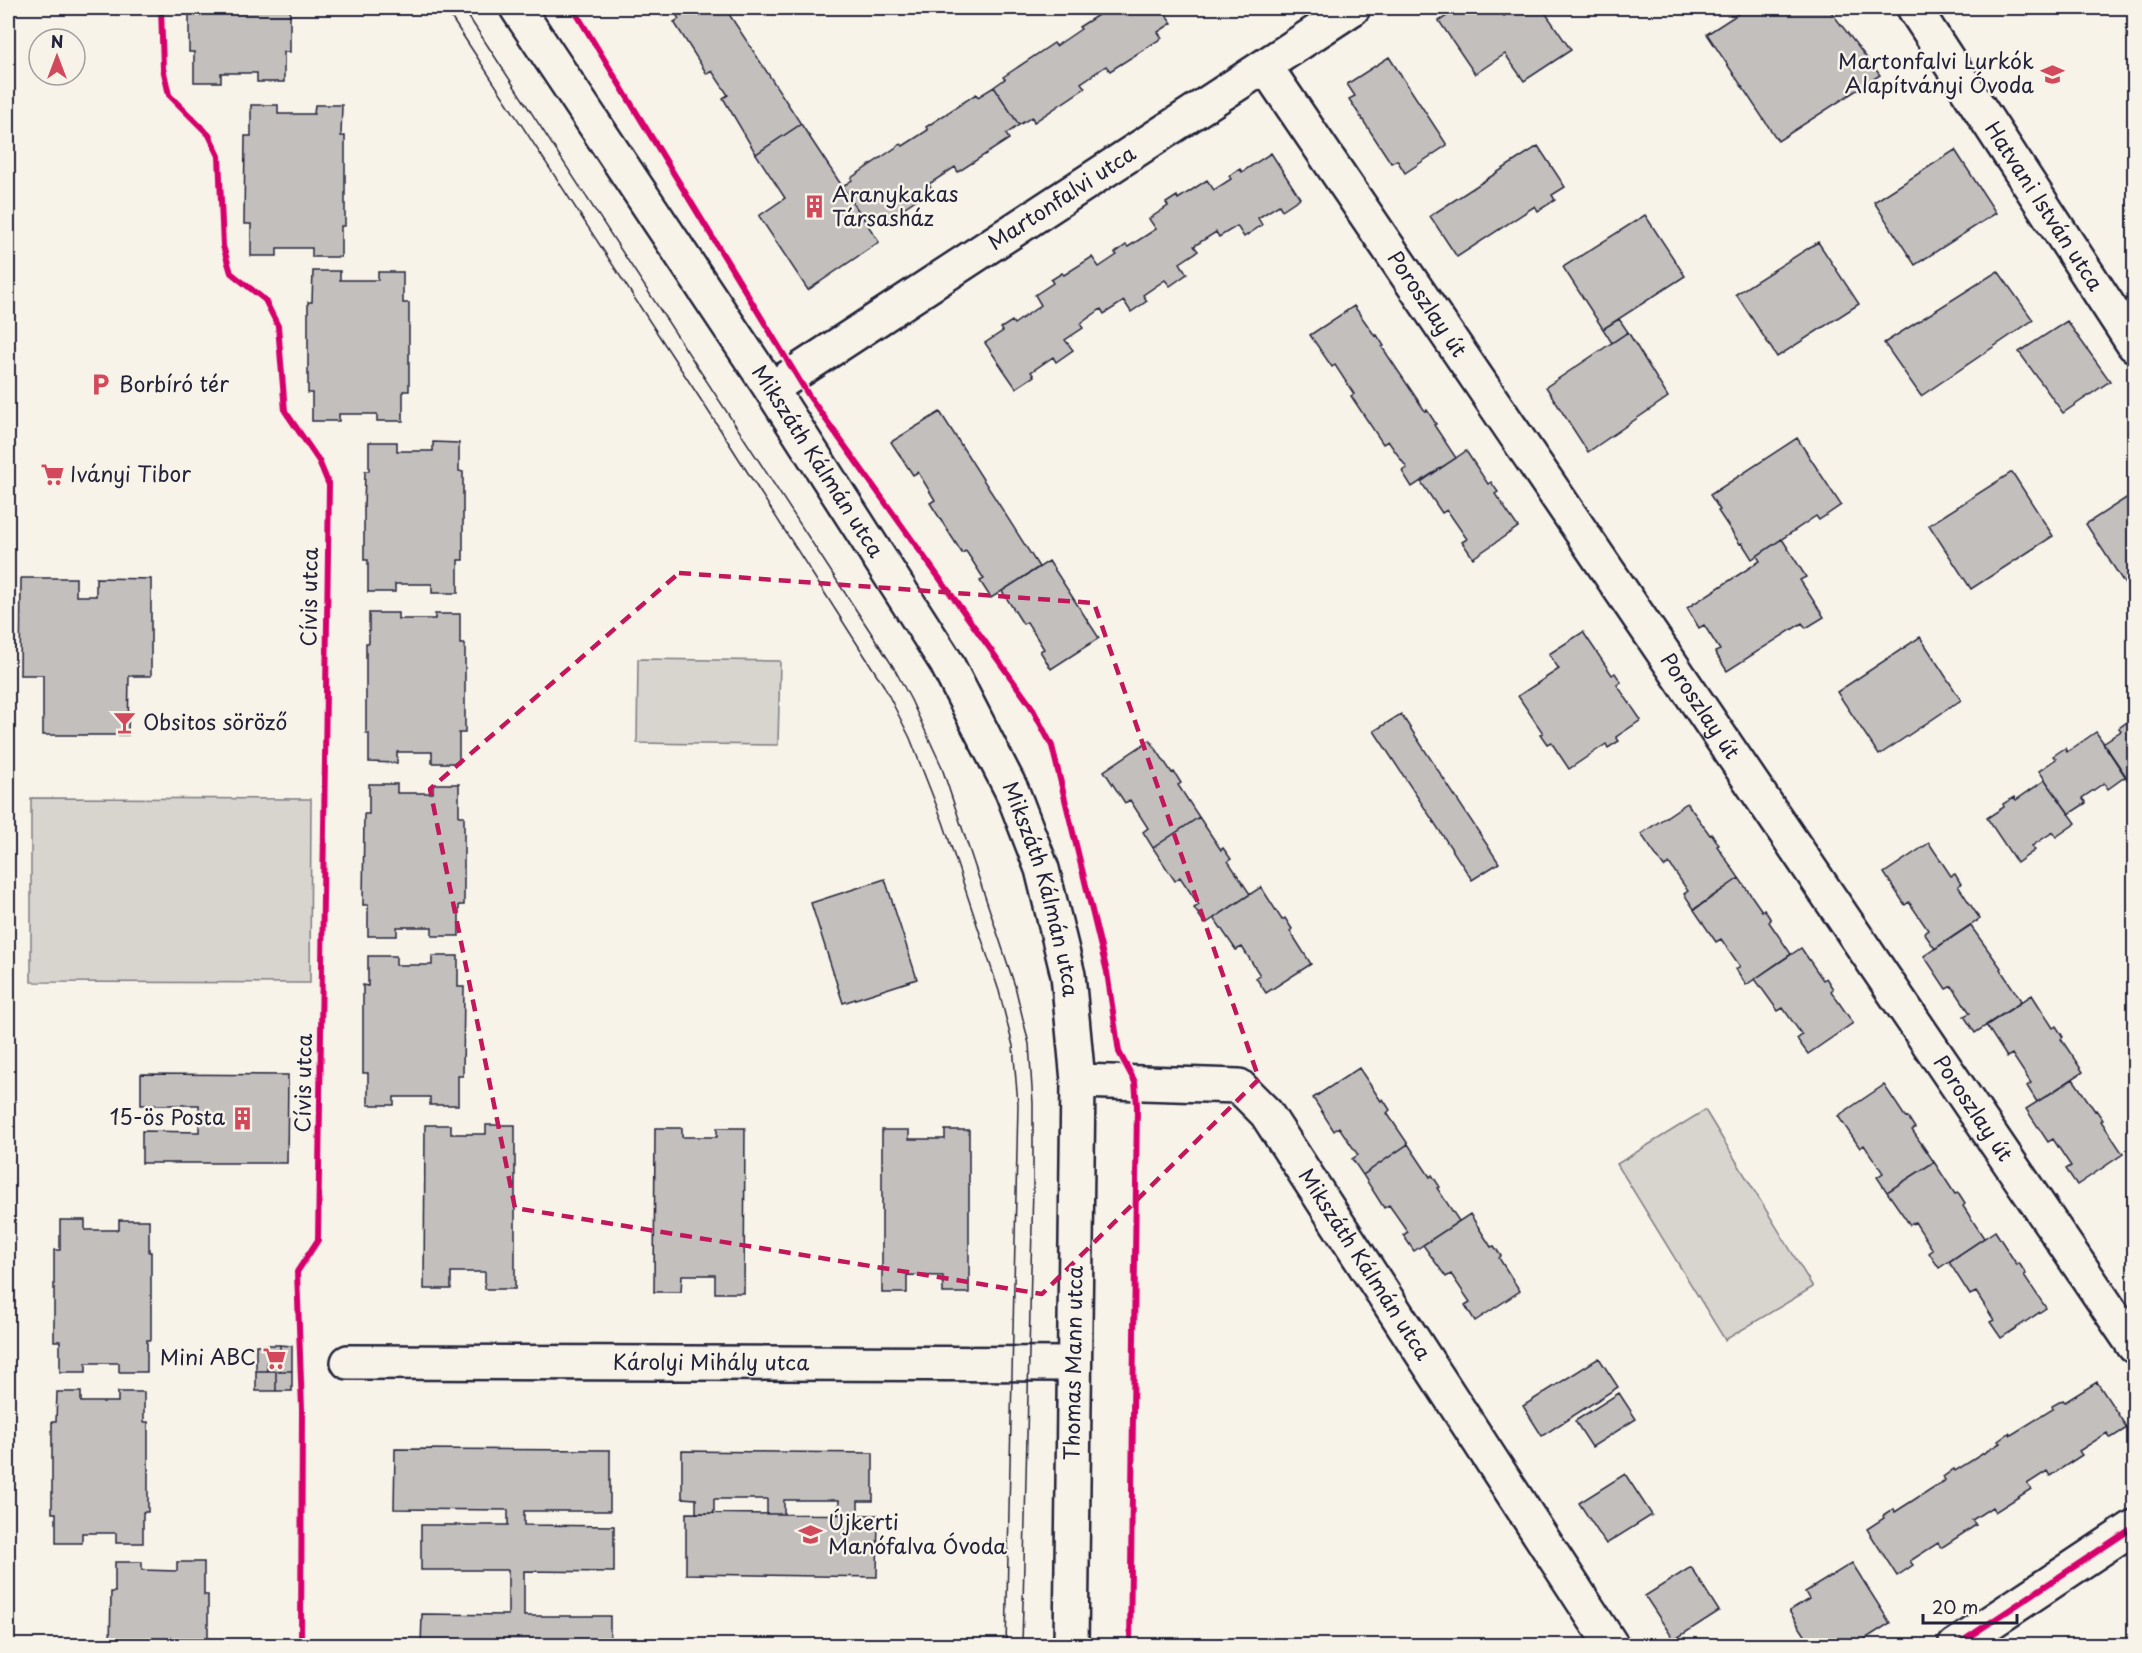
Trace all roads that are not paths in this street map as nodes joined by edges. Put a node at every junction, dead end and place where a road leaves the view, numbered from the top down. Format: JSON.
{"nodes":[{"id":1,"x":517,"y":8,"type":"edge"},
{"id":2,"x":1353,"y":8,"type":"edge"},
{"id":3,"x":1914,"y":8,"type":"edge"},
{"id":4,"x":1264,"y":66,"type":"junction"},
{"id":5,"x":2134,"y":345,"type":"edge"},
{"id":6,"x":771,"y":389,"type":"junction"},
{"id":7,"x":1078,"y":1081,"type":"junction"},
{"id":8,"x":2134,"y":1346,"type":"edge"},
{"id":9,"x":348,"y":1362,"type":"dead end"},
{"id":10,"x":1073,"y":1364,"type":"junction"},
{"id":11,"x":2134,"y":1527,"type":"edge"},
{"id":12,"x":1071,"y":1646,"type":"edge"},
{"id":13,"x":1612,"y":1646,"type":"edge"},
{"id":14,"x":1955,"y":1646,"type":"edge"}],
"edges":[{"from":1,"to":6,"type":"street","name":"Mikszáth Kálmán utca"},
{"from":2,"to":4,"type":"street","name":"Martonfalvi utca"},
{"from":3,"to":5,"type":"street","name":"Hatvani István utca"},
{"from":4,"to":6,"type":"street","name":"Martonfalvi utca"},
{"from":4,"to":8,"type":"street","name":"Poroszlay út"},
{"from":6,"to":7,"type":"street","name":"Mikszáth Kálmán utca"},
{"from":7,"to":10,"type":"street","name":"Thomas Mann utca"},
{"from":7,"to":13,"type":"street","name":"Mikszáth Kálmán utca"},
{"from":9,"to":10,"type":"street","name":"Károlyi Mihály utca"},
{"from":10,"to":12,"type":"street","name":"Thomas Mann utca"},
{"from":11,"to":14,"type":"street"}]}
